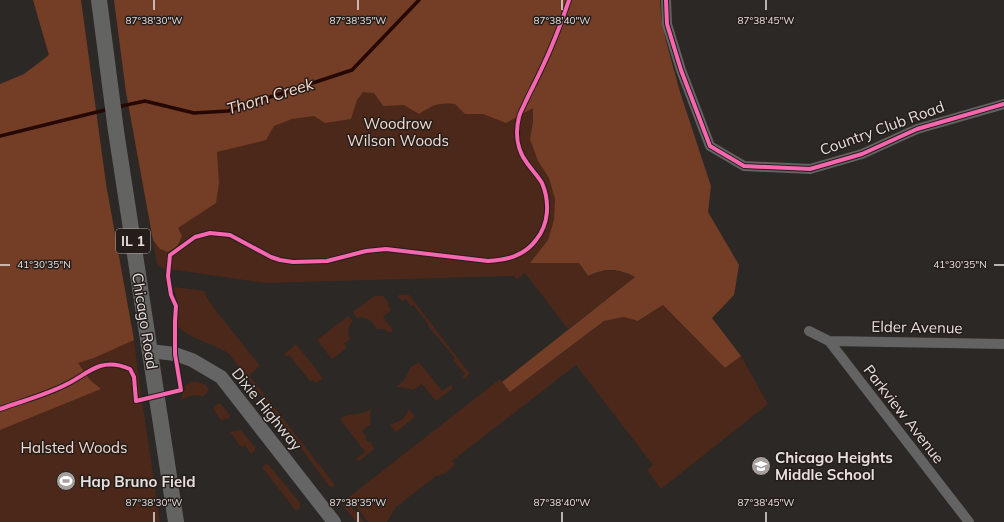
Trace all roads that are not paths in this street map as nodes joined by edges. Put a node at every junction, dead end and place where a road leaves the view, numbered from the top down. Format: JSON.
{"nodes":[{"id":1,"x":99,"y":0,"type":"edge"},
{"id":2,"x":666,"y":0,"type":"edge"},
{"id":3,"x":1003,"y":102,"type":"edge"},
{"id":4,"x":809,"y":331,"type":"dead end"},
{"id":5,"x":828,"y":341,"type":"junction"},
{"id":6,"x":1004,"y":344,"type":"edge"},
{"id":7,"x":150,"y":352,"type":"junction"},
{"id":8,"x":176,"y":522,"type":"edge"},
{"id":9,"x":334,"y":522,"type":"edge"},
{"id":10,"x":969,"y":522,"type":"edge"}],
"edges":[{"from":1,"to":7,"type":"main road","name":"Chicago Road","number":"IL 1"},
{"from":2,"to":3,"type":"street","name":"Country Club Road"},
{"from":4,"to":5,"type":"street","name":"Parkview Avenue"},
{"from":5,"to":6,"type":"street","name":"Elder Avenue"},
{"from":5,"to":10,"type":"street","name":"Parkview Avenue"},
{"from":7,"to":8,"type":"main road","name":"Chicago Road","number":"IL 1"},
{"from":7,"to":9,"type":"main road","name":"Dixie Highway"}]}
